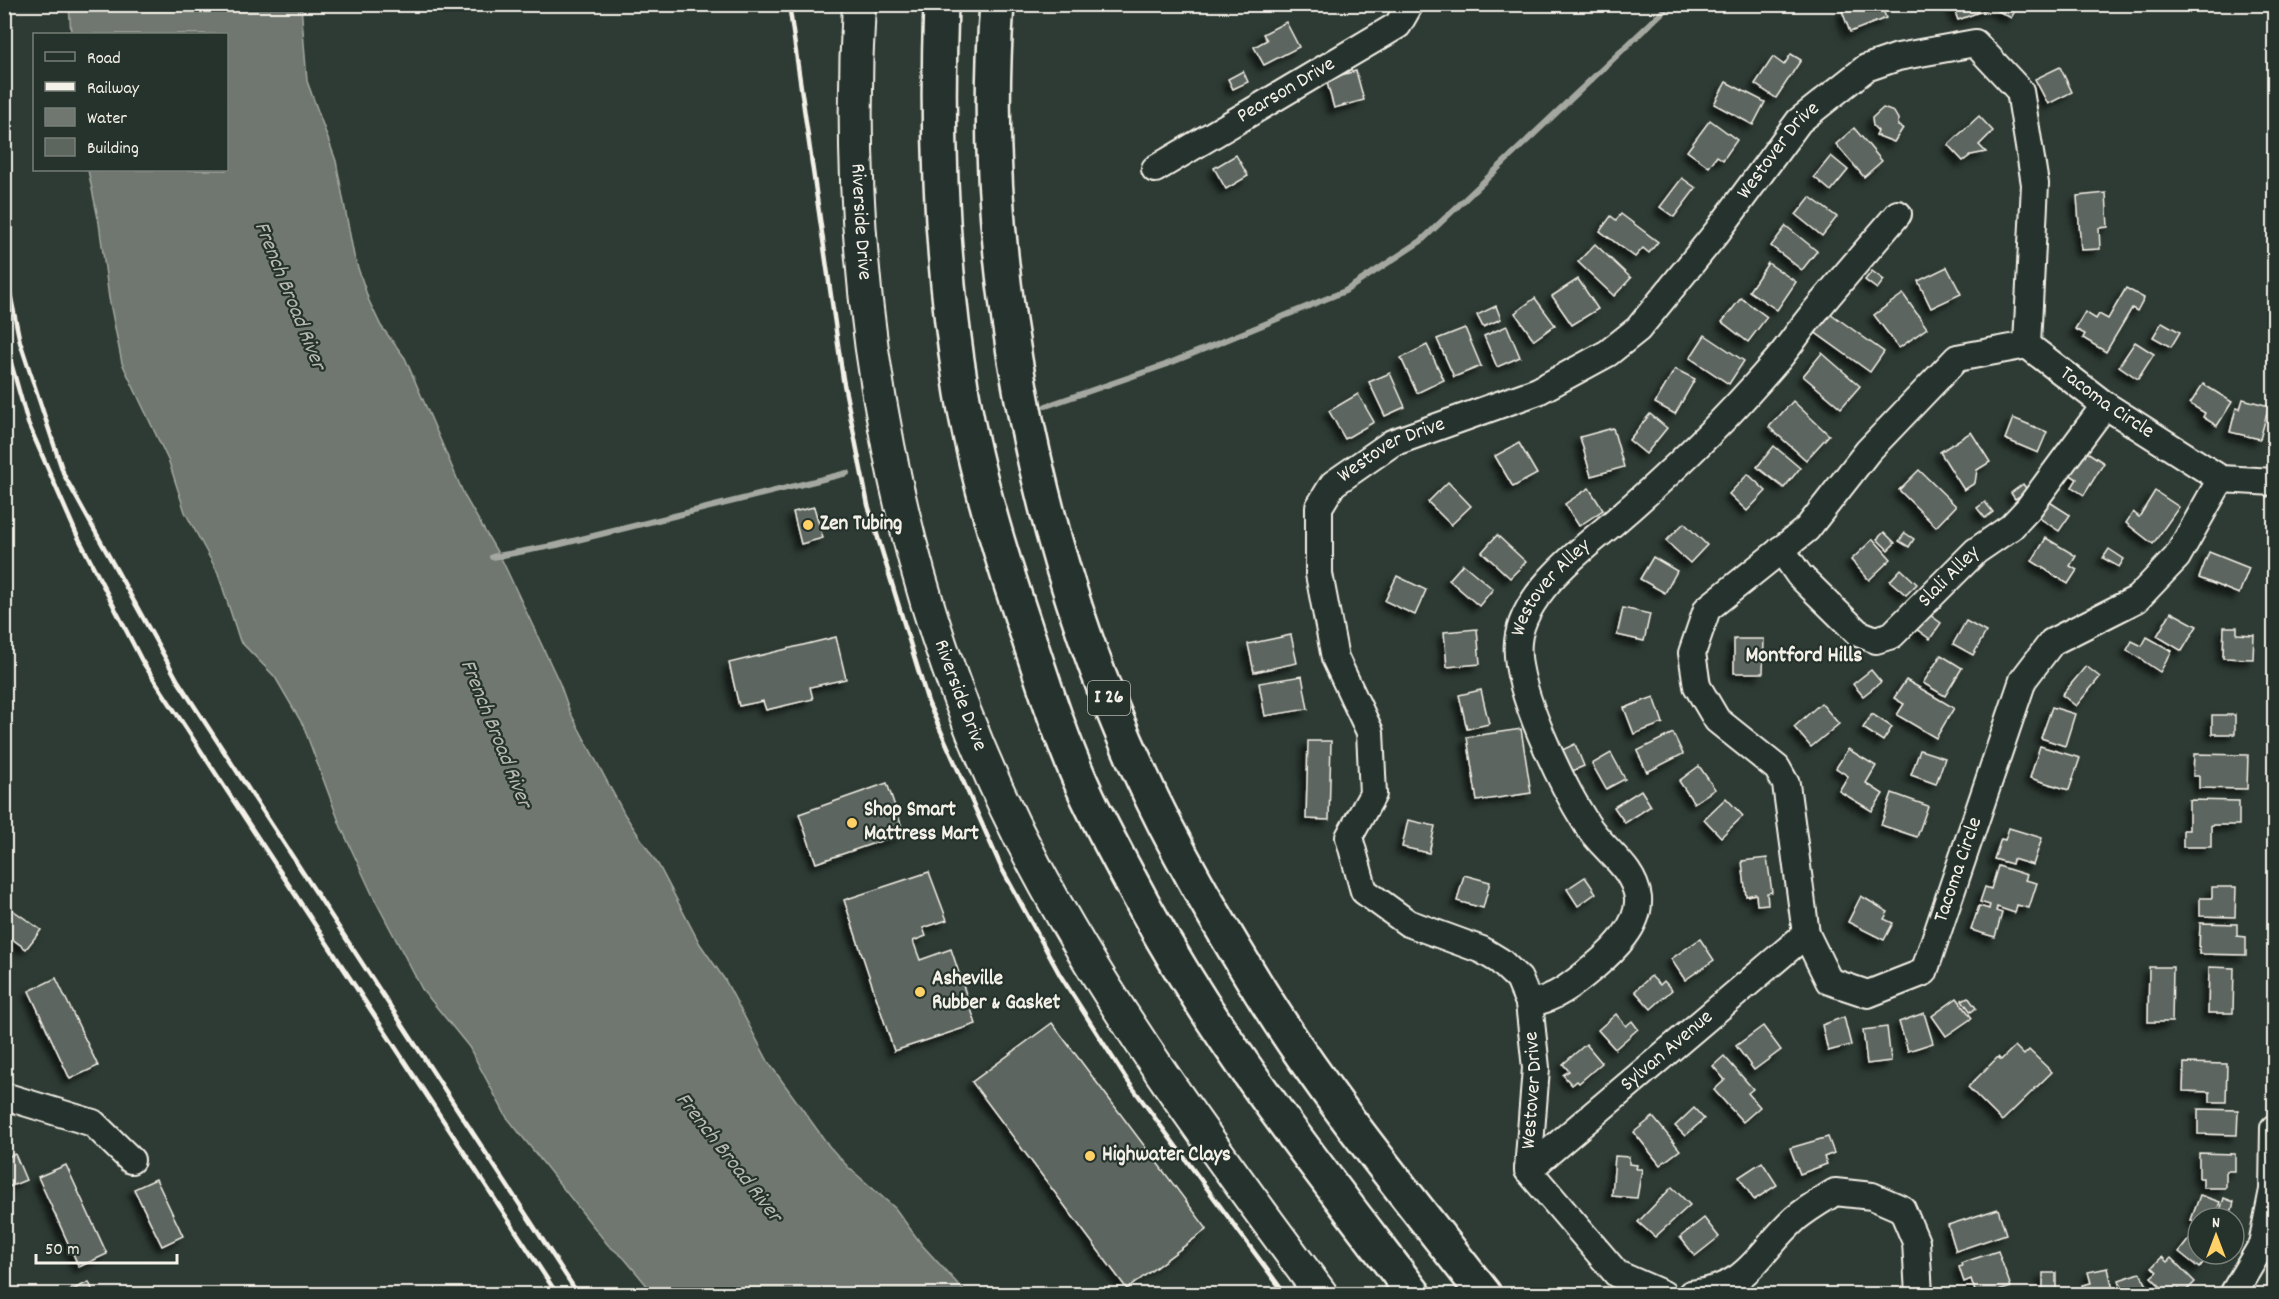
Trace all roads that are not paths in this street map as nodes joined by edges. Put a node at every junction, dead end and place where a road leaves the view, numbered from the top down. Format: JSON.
{"nodes":[{"id":1,"x":859,"y":4,"type":"edge"},
{"id":2,"x":941,"y":4,"type":"edge"},
{"id":3,"x":997,"y":4,"type":"edge"},
{"id":4,"x":1410,"y":4,"type":"edge"},
{"id":5,"x":1155,"y":169,"type":"dead end"},
{"id":6,"x":1898,"y":214,"type":"dead end"},
{"id":7,"x":2027,"y":345,"type":"junction"},
{"id":8,"x":2105,"y":405,"type":"junction"},
{"id":9,"x":2221,"y":479,"type":"junction"},
{"id":10,"x":2274,"y":482,"type":"edge"},
{"id":11,"x":1781,"y":549,"type":"junction"},
{"id":12,"x":1806,"y":934,"type":"junction"},
{"id":13,"x":1529,"y":1003,"type":"junction"},
{"id":14,"x":4,"y":1096,"type":"edge"},
{"id":15,"x":2274,"y":1128,"type":"edge"},
{"id":16,"x":131,"y":1160,"type":"dead end"},
{"id":17,"x":1528,"y":1170,"type":"junction"},
{"id":18,"x":1321,"y":1294,"type":"edge"},
{"id":19,"x":1414,"y":1294,"type":"edge"},
{"id":20,"x":1484,"y":1294,"type":"edge"},
{"id":21,"x":1663,"y":1294,"type":"edge"},
{"id":22,"x":1691,"y":1294,"type":"edge"},
{"id":23,"x":1919,"y":1294,"type":"edge"},
{"id":24,"x":2233,"y":1294,"type":"edge"}],
"edges":[{"from":1,"to":18,"type":"main road","name":"Riverside Drive"},
{"from":2,"to":19,"type":"highway","number":"I 26"},
{"from":3,"to":20,"type":"highway","number":"I 26"},
{"from":4,"to":5,"type":"street","name":"Pearson Drive"},
{"from":6,"to":13,"type":"street","name":"Westover Alley"},
{"from":7,"to":8,"type":"street","name":"Tacoma Circle"},
{"from":7,"to":11,"type":"street","name":"Tacoma Circle"},
{"from":7,"to":13,"type":"street","name":"Westover Drive"},
{"from":8,"to":9,"type":"street","name":"Tacoma Circle"},
{"from":8,"to":11,"type":"street","name":"Slali Alley"},
{"from":9,"to":10,"type":"street"},
{"from":9,"to":12,"type":"street","name":"Tacoma Circle"},
{"from":11,"to":12,"type":"street","name":"Tacoma Circle"},
{"from":12,"to":17,"type":"street","name":"Sylvan Avenue"},
{"from":13,"to":17,"type":"street","name":"Westover Drive"},
{"from":14,"to":16,"type":"street"},
{"from":15,"to":24,"type":"street"},
{"from":17,"to":21,"type":"street","name":"Westover Drive"},
{"from":22,"to":23,"type":"street"}]}
